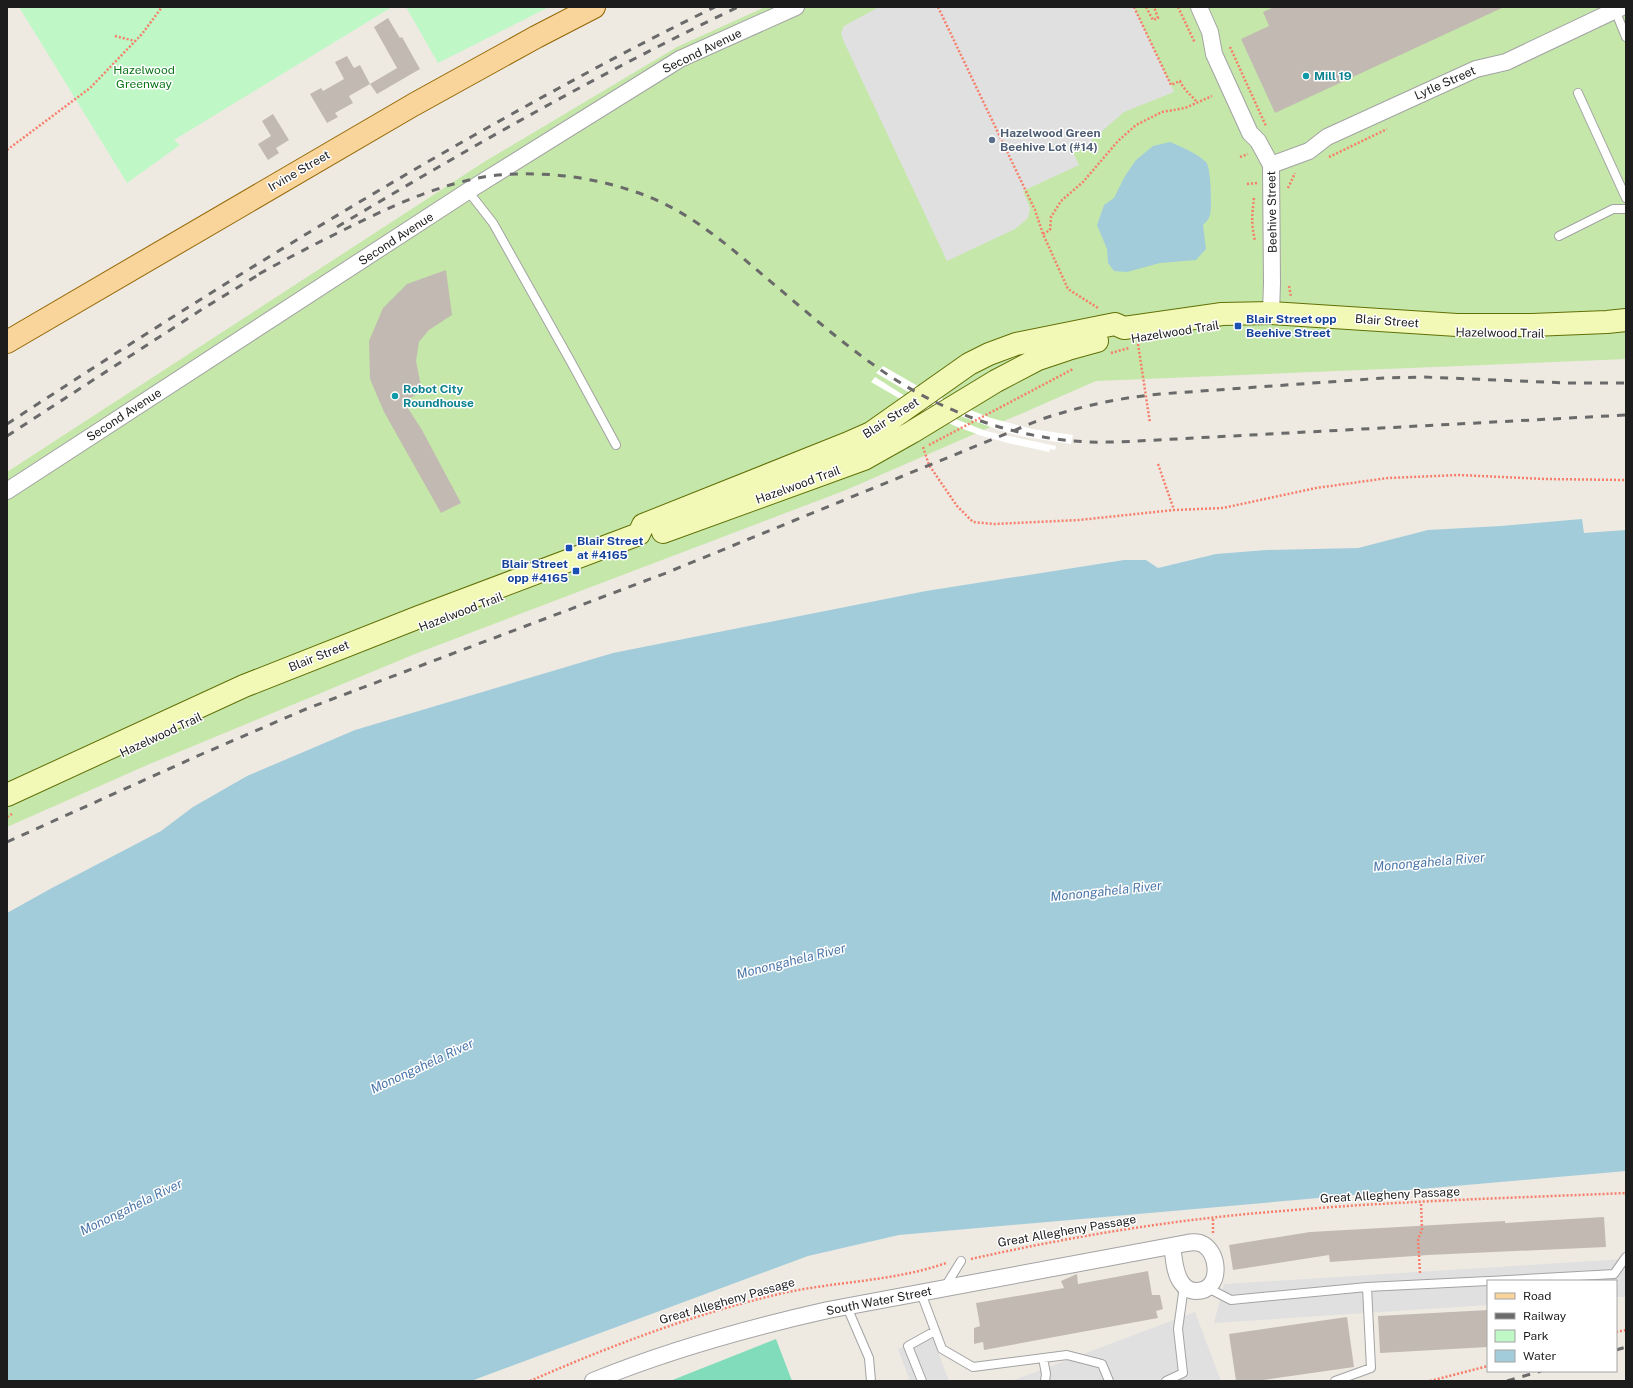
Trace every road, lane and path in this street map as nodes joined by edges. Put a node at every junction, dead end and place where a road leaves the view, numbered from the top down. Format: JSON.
{"nodes":[{"id":1,"x":162,"y":7,"type":"edge"},
{"id":2,"x":594,"y":7,"type":"edge"},
{"id":3,"x":796,"y":7,"type":"edge"},
{"id":4,"x":938,"y":7,"type":"edge"},
{"id":5,"x":1134,"y":7,"type":"edge"},
{"id":6,"x":1146,"y":7,"type":"edge"},
{"id":7,"x":1154,"y":7,"type":"edge"},
{"id":8,"x":1178,"y":7,"type":"edge"},
{"id":9,"x":1618,"y":9,"type":"edge"},
{"id":10,"x":1202,"y":10,"type":"edge"},
{"id":11,"x":115,"y":36,"type":"dead end"},
{"id":12,"x":1626,"y":36,"type":"edge"},
{"id":13,"x":135,"y":41,"type":"junction"},
{"id":14,"x":1229,"y":44,"type":"dead end"},
{"id":15,"x":1198,"y":49,"type":"dead end"},
{"id":16,"x":1578,"y":93,"type":"dead end"},
{"id":17,"x":1212,"y":96,"type":"dead end"},
{"id":18,"x":1197,"y":102,"type":"junction"},
{"id":19,"x":1392,"y":126,"type":"dead end"},
{"id":20,"x":1268,"y":130,"type":"dead end"},
{"id":21,"x":1243,"y":148,"type":"dead end"},
{"id":22,"x":7,"y":150,"type":"edge"},
{"id":23,"x":1250,"y":160,"type":"dead end"},
{"id":24,"x":1322,"y":160,"type":"dead end"},
{"id":25,"x":1271,"y":165,"type":"junction"},
{"id":26,"x":1301,"y":170,"type":"dead end"},
{"id":27,"x":1255,"y":178,"type":"dead end"},
{"id":28,"x":1291,"y":181,"type":"dead end"},
{"id":29,"x":468,"y":192,"type":"junction"},
{"id":30,"x":1626,"y":198,"type":"edge"},
{"id":31,"x":1626,"y":209,"type":"edge"},
{"id":32,"x":1043,"y":234,"type":"junction"},
{"id":33,"x":1559,"y":236,"type":"dead end"},
{"id":34,"x":1255,"y":249,"type":"dead end"},
{"id":35,"x":1100,"y":309,"type":"dead end"},
{"id":36,"x":1271,"y":313,"type":"junction"},
{"id":37,"x":1626,"y":320,"type":"edge"},
{"id":38,"x":1136,"y":336,"type":"junction"},
{"id":39,"x":7,"y":342,"type":"edge"},
{"id":40,"x":1109,"y":354,"type":"dead end"},
{"id":41,"x":1074,"y":368,"type":"dead end"},
{"id":42,"x":1150,"y":423,"type":"dead end"},
{"id":43,"x":918,"y":444,"type":"junction"},
{"id":44,"x":616,"y":445,"type":"dead end"},
{"id":45,"x":1158,"y":464,"type":"dead end"},
{"id":46,"x":1626,"y":480,"type":"edge"},
{"id":47,"x":7,"y":491,"type":"edge"},
{"id":48,"x":1174,"y":510,"type":"junction"},
{"id":49,"x":638,"y":534,"type":"junction"},
{"id":50,"x":11,"y":804,"type":"edge"},
{"id":51,"x":7,"y":816,"type":"edge"},
{"id":52,"x":1626,"y":1193,"type":"edge"},
{"id":53,"x":1421,"y":1202,"type":"junction"},
{"id":54,"x":1172,"y":1246,"type":"junction"},
{"id":55,"x":1626,"y":1257,"type":"edge"},
{"id":56,"x":961,"y":1261,"type":"junction"},
{"id":57,"x":1507,"y":1280,"type":"edge"},
{"id":58,"x":1487,"y":1281,"type":"edge"},
{"id":59,"x":1420,"y":1285,"type":"junction"},
{"id":60,"x":1184,"y":1286,"type":"junction"},
{"id":61,"x":1367,"y":1287,"type":"junction"},
{"id":62,"x":944,"y":1288,"type":"junction"},
{"id":63,"x":1208,"y":1288,"type":"junction"},
{"id":64,"x":921,"y":1292,"type":"junction"},
{"id":65,"x":847,"y":1306,"type":"junction"},
{"id":66,"x":935,"y":1331,"type":"junction"},
{"id":67,"x":1043,"y":1358,"type":"junction"},
{"id":68,"x":1487,"y":1366,"type":"edge"},
{"id":69,"x":530,"y":1381,"type":"edge"},
{"id":70,"x":593,"y":1381,"type":"edge"},
{"id":71,"x":871,"y":1381,"type":"edge"},
{"id":72,"x":922,"y":1381,"type":"edge"},
{"id":73,"x":1045,"y":1381,"type":"edge"},
{"id":74,"x":1110,"y":1381,"type":"edge"},
{"id":75,"x":1166,"y":1381,"type":"edge"},
{"id":76,"x":1335,"y":1381,"type":"edge"},
{"id":77,"x":1430,"y":1381,"type":"edge"}],
"edges":[{"from":1,"to":13,"type":"path"},
{"from":2,"to":39,"type":"main road","name":"Irvine Street"},
{"from":3,"to":29,"type":"street","name":"Second Avenue"},
{"from":4,"to":32,"type":"path"},
{"from":5,"to":18,"type":"path"},
{"from":6,"to":7,"type":"path"},
{"from":8,"to":15,"type":"path"},
{"from":9,"to":12,"type":"lane"},
{"from":9,"to":25,"type":"street","name":"Lytle Street"},
{"from":10,"to":25,"type":"street","name":"Beehive Street"},
{"from":11,"to":13,"type":"path"},
{"from":13,"to":22,"type":"path"},
{"from":14,"to":20,"type":"path"},
{"from":16,"to":30,"type":"lane"},
{"from":17,"to":18,"type":"path"},
{"from":18,"to":32,"type":"path"},
{"from":19,"to":24,"type":"path"},
{"from":21,"to":23,"type":"path"},
{"from":25,"to":36,"type":"street","name":"Beehive Street"},
{"from":26,"to":28,"type":"path"},
{"from":27,"to":34,"type":"path"},
{"from":29,"to":44,"type":"lane"},
{"from":29,"to":47,"type":"street","name":"Second Avenue"},
{"from":31,"to":33,"type":"lane"},
{"from":32,"to":35,"type":"path"},
{"from":36,"to":37,"type":"street","name":"Blair Street"},
{"from":36,"to":38,"type":"street","name":"Blair Street"},
{"from":38,"to":40,"type":"path","name":"Hazelwood Trail"},
{"from":38,"to":42,"type":"path"},
{"from":38,"to":43,"type":"street","name":"Blair Street"},
{"from":38,"to":49,"type":"street","name":"Blair Street"},
{"from":41,"to":43,"type":"path"},
{"from":43,"to":48,"type":"path"},
{"from":43,"to":49,"type":"street","name":"Blair Street"},
{"from":45,"to":48,"type":"path"},
{"from":46,"to":48,"type":"path"},
{"from":49,"to":50,"type":"street","name":"Blair Street"},
{"from":50,"to":51,"type":"path"},
{"from":52,"to":53,"type":"path","name":"Great Allegheny Passage"},
{"from":53,"to":56,"type":"path","name":"Great Allegheny Passage"},
{"from":53,"to":59,"type":"path"},
{"from":54,"to":60,"type":"street"},
{"from":54,"to":62,"type":"street","name":"South Water Street"},
{"from":54,"to":63,"type":"street","name":"South Water Street"},
{"from":55,"to":57,"type":"lane"},
{"from":56,"to":62,"type":"lane"},
{"from":56,"to":69,"type":"path","name":"Great Allegheny Passage"},
{"from":58,"to":59,"type":"lane"},
{"from":59,"to":61,"type":"lane"},
{"from":60,"to":63,"type":"street"},
{"from":60,"to":75,"type":"lane"},
{"from":61,"to":63,"type":"lane"},
{"from":61,"to":76,"type":"lane"},
{"from":62,"to":64,"type":"street","name":"South Water Street"},
{"from":64,"to":65,"type":"street","name":"South Water Street"},
{"from":64,"to":66,"type":"lane"},
{"from":65,"to":70,"type":"street","name":"South Water Street"},
{"from":65,"to":71,"type":"lane"},
{"from":66,"to":67,"type":"lane"},
{"from":66,"to":72,"type":"lane"},
{"from":67,"to":73,"type":"lane"},
{"from":67,"to":74,"type":"lane"},
{"from":68,"to":77,"type":"path"}]}
